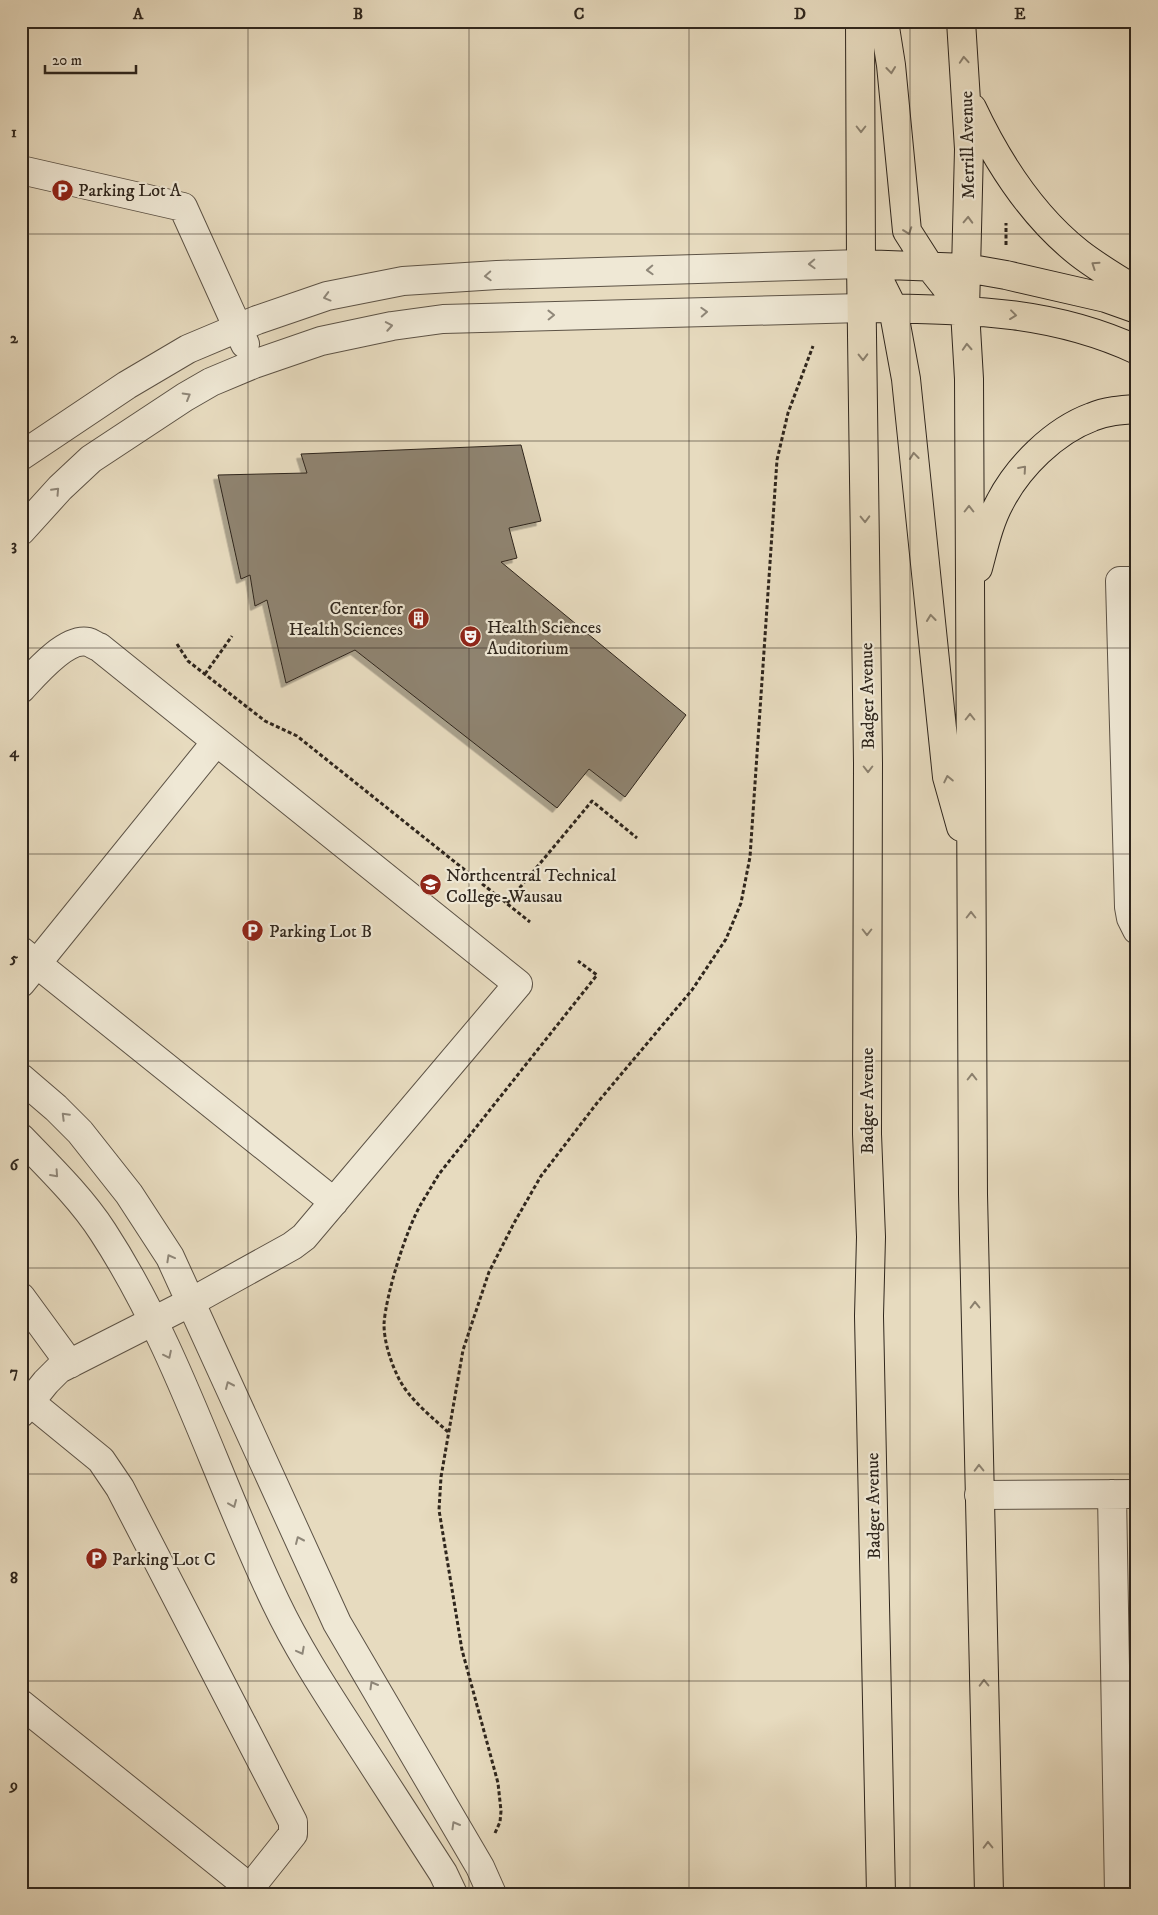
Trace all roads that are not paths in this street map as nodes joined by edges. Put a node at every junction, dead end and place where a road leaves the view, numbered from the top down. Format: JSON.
{"nodes":[{"id":1,"x":860,"y":21,"type":"edge"},
{"id":2,"x":884,"y":21,"type":"edge"},
{"id":3,"x":961,"y":21,"type":"edge"},
{"id":4,"x":967,"y":99,"type":"junction"},
{"id":5,"x":21,"y":170,"type":"edge"},
{"id":6,"x":861,"y":264,"type":"junction"},
{"id":7,"x":930,"y":267,"type":"junction"},
{"id":8,"x":966,"y":268,"type":"junction"},
{"id":9,"x":1137,"y":291,"type":"edge"},
{"id":10,"x":862,"y":308,"type":"junction"},
{"id":11,"x":893,"y":308,"type":"junction"},
{"id":12,"x":1137,"y":309,"type":"edge"},
{"id":13,"x":965,"y":310,"type":"junction"},
{"id":14,"x":238,"y":328,"type":"junction"},
{"id":15,"x":1137,"y":350,"type":"edge"},
{"id":16,"x":254,"y":364,"type":"junction"},
{"id":17,"x":1137,"y":408,"type":"edge"},
{"id":18,"x":21,"y":456,"type":"edge"},
{"id":19,"x":21,"y":531,"type":"edge"},
{"id":20,"x":1137,"y":581,"type":"edge"},
{"id":21,"x":970,"y":593,"type":"junction"},
{"id":22,"x":21,"y":689,"type":"edge"},
{"id":23,"x":216,"y":742,"type":"junction"},
{"id":24,"x":1130,"y":761,"type":"edge"},
{"id":25,"x":1132,"y":832,"type":"edge"},
{"id":26,"x":971,"y":860,"type":"junction"},
{"id":27,"x":1137,"y":930,"type":"edge"},
{"id":28,"x":26,"y":966,"type":"edge"},
{"id":29,"x":21,"y":1078,"type":"edge"},
{"id":30,"x":21,"y":1138,"type":"edge"},
{"id":31,"x":334,"y":1202,"type":"junction"},
{"id":32,"x":21,"y":1297,"type":"edge"},
{"id":33,"x":191,"y":1302,"type":"junction"},
{"id":34,"x":152,"y":1321,"type":"junction"},
{"id":35,"x":70,"y":1364,"type":"junction"},
{"id":36,"x":26,"y":1408,"type":"edge"},
{"id":37,"x":1124,"y":1494,"type":"edge"},
{"id":38,"x":979,"y":1495,"type":"junction"},
{"id":39,"x":21,"y":1704,"type":"edge"},
{"id":40,"x":449,"y":1885,"type":"edge"},
{"id":41,"x":492,"y":1894,"type":"edge"},
{"id":42,"x":881,"y":1894,"type":"edge"},
{"id":43,"x":989,"y":1894,"type":"edge"},
{"id":44,"x":1119,"y":1894,"type":"edge"}],
"edges":[{"from":1,"to":6,"type":"main road","one_way":true},
{"from":2,"to":7,"type":"main road","one_way":true},
{"from":4,"to":3,"type":"main road","name":"Merrill Avenue","one_way":true},
{"from":8,"to":4,"type":"main road","name":"Merrill Avenue","one_way":true},
{"from":9,"to":4,"type":"main road","one_way":true},
{"from":5,"to":14,"type":"street"},
{"from":6,"to":7,"type":"main road"},
{"from":6,"to":10,"type":"main road"},
{"from":6,"to":11,"type":"main road"},
{"from":6,"to":14,"type":"street","one_way":true},
{"from":7,"to":8,"type":"main road"},
{"from":7,"to":13,"type":"main road"},
{"from":8,"to":12,"type":"main road"},
{"from":8,"to":13,"type":"main road","name":"Merrill Avenue"},
{"from":10,"to":11,"type":"main road"},
{"from":16,"to":10,"type":"street","one_way":true},
{"from":10,"to":42,"type":"main road","name":"Badger Avenue","one_way":true},
{"from":11,"to":13,"type":"main road"},
{"from":26,"to":11,"type":"main road","one_way":true},
{"from":13,"to":15,"type":"main road","one_way":true},
{"from":21,"to":13,"type":"main road","one_way":true},
{"from":14,"to":16,"type":"street"},
{"from":14,"to":18,"type":"street"},
{"from":19,"to":16,"type":"street","one_way":true},
{"from":21,"to":17,"type":"main road","one_way":true},
{"from":20,"to":24,"type":"street"},
{"from":26,"to":21,"type":"main road","one_way":true},
{"from":22,"to":23,"type":"street"},
{"from":23,"to":28,"type":"street"},
{"from":23,"to":31,"type":"street"},
{"from":24,"to":25,"type":"street"},
{"from":25,"to":27,"type":"street"},
{"from":38,"to":26,"type":"main road","one_way":true},
{"from":28,"to":31,"type":"street"},
{"from":33,"to":29,"type":"street","one_way":true},
{"from":30,"to":34,"type":"street","one_way":true},
{"from":31,"to":33,"type":"street"},
{"from":32,"to":35,"type":"street"},
{"from":33,"to":34,"type":"street"},
{"from":41,"to":33,"type":"street","one_way":true},
{"from":34,"to":35,"type":"street"},
{"from":34,"to":40,"type":"street","one_way":true},
{"from":35,"to":36,"type":"street"},
{"from":36,"to":39,"type":"street"},
{"from":37,"to":38,"type":"street"},
{"from":37,"to":44,"type":"street"},
{"from":43,"to":38,"type":"main road","one_way":true}]}
